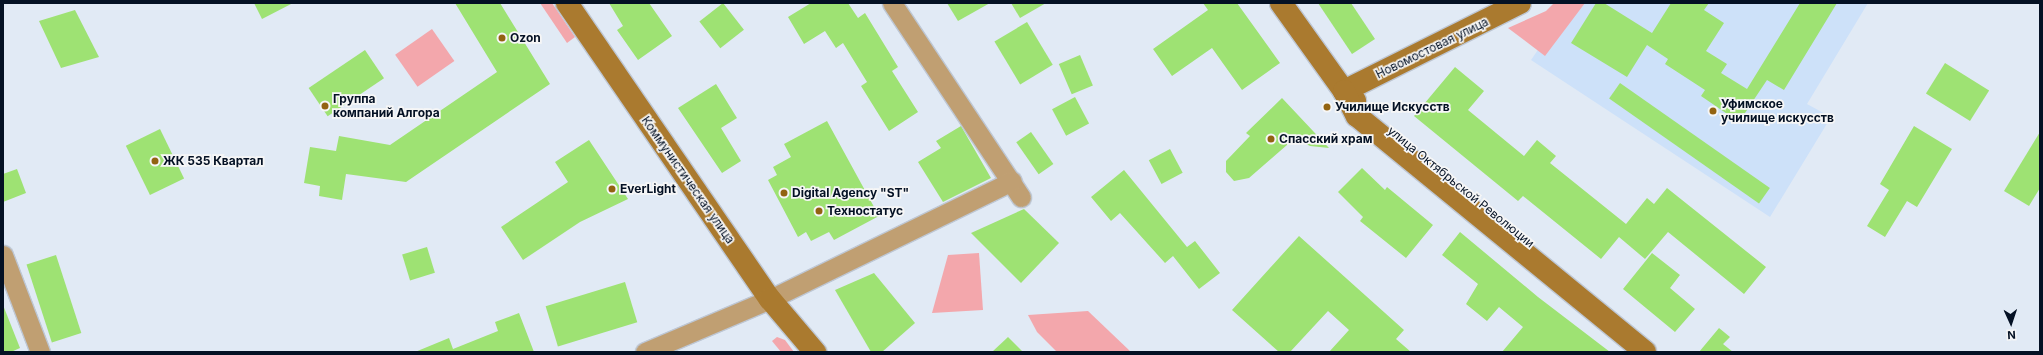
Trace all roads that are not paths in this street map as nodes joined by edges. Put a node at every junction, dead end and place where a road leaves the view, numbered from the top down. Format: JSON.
{"nodes":[{"id":1,"x":566,"y":3,"type":"edge"},
{"id":2,"x":892,"y":3,"type":"edge"},
{"id":3,"x":1281,"y":3,"type":"edge"},
{"id":4,"x":1520,"y":3,"type":"edge"},
{"id":5,"x":1344,"y":91,"type":"junction"},
{"id":6,"x":1012,"y":181,"type":"junction"},
{"id":7,"x":1021,"y":197,"type":"dead end"},
{"id":8,"x":3,"y":255,"type":"edge"},
{"id":9,"x":770,"y":299,"type":"junction"},
{"id":10,"x":40,"y":352,"type":"edge"},
{"id":11,"x":646,"y":352,"type":"edge"},
{"id":12,"x":815,"y":352,"type":"edge"},
{"id":13,"x":1645,"y":352,"type":"edge"},
{"id":14,"x":1661,"y":352,"type":"edge"}],
"edges":[{"from":1,"to":9,"type":"street","name":"Коммунистическая улица"},
{"from":2,"to":6,"type":"street"},
{"from":3,"to":5,"type":"street","name":"улица Октябрьской Революции"},
{"from":4,"to":5,"type":"street","name":"Новомостовая улица"},
{"from":5,"to":13,"type":"street"},
{"from":5,"to":14,"type":"street","name":"улица Октябрьской Революции"},
{"from":6,"to":7,"type":"street"},
{"from":6,"to":9,"type":"street"},
{"from":8,"to":10,"type":"street"},
{"from":9,"to":11,"type":"street"},
{"from":9,"to":12,"type":"street","name":"Коммунистическая улица"}]}
